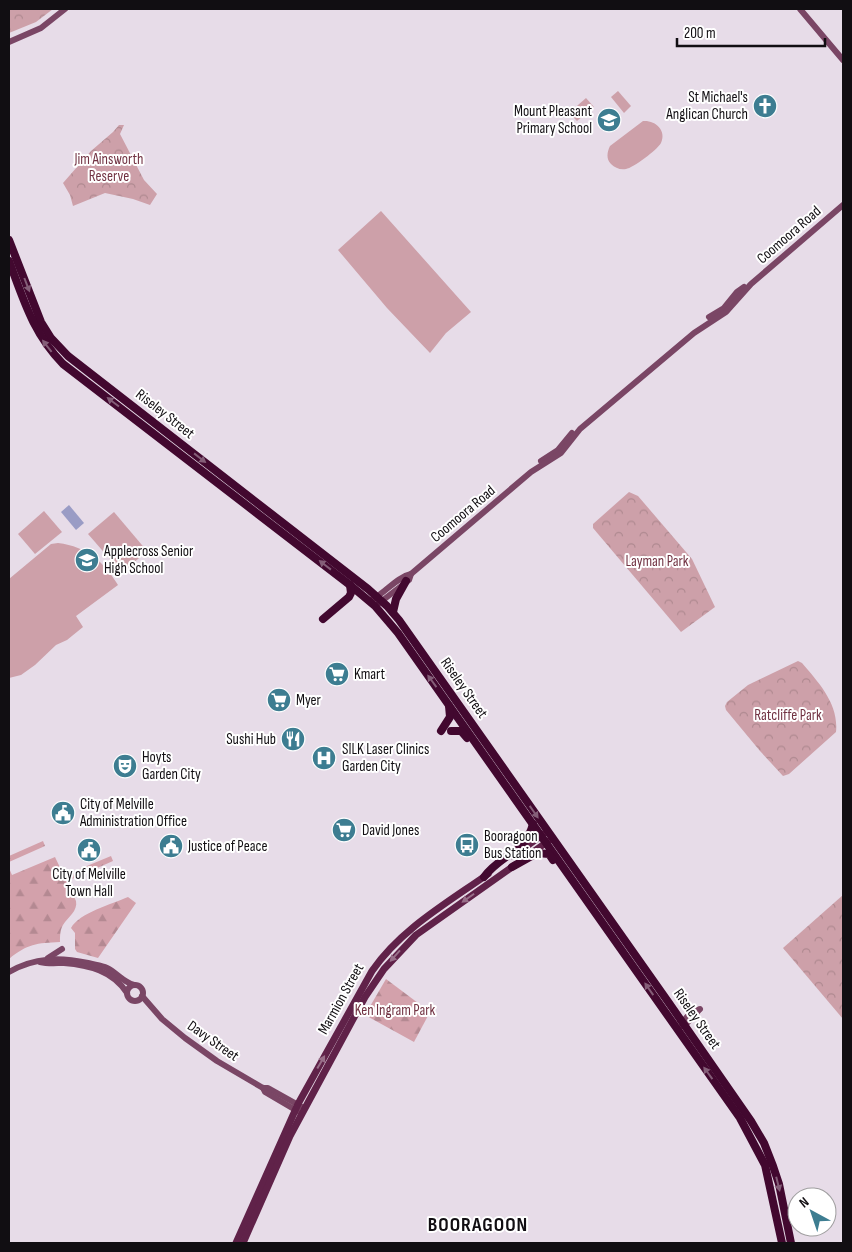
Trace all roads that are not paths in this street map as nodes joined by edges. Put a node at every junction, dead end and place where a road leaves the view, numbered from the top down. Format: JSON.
{"nodes":[{"id":1,"x":65,"y":9,"type":"edge"},
{"id":2,"x":800,"y":9,"type":"edge"},
{"id":3,"x":806,"y":9,"type":"edge"},
{"id":4,"x":9,"y":42,"type":"edge"},
{"id":5,"x":843,"y":53,"type":"edge"},
{"id":6,"x":843,"y":60,"type":"edge"},
{"id":7,"x":843,"y":205,"type":"edge"},
{"id":8,"x":9,"y":240,"type":"edge"},
{"id":9,"x":9,"y":261,"type":"edge"},
{"id":10,"x":411,"y":574,"type":"junction"},
{"id":11,"x":406,"y":582,"type":"junction"},
{"id":12,"x":350,"y":585,"type":"junction"},
{"id":13,"x":375,"y":601,"type":"junction"},
{"id":14,"x":392,"y":612,"type":"junction"},
{"id":15,"x":323,"y":619,"type":"dead end"},
{"id":16,"x":449,"y":706,"type":"junction"},
{"id":17,"x":451,"y":731,"type":"dead end"},
{"id":18,"x":441,"y":732,"type":"dead end"},
{"id":19,"x":478,"y":746,"type":"junction"},
{"id":20,"x":533,"y":824,"type":"junction"},
{"id":21,"x":547,"y":837,"type":"junction"},
{"id":22,"x":512,"y":867,"type":"junction"},
{"id":23,"x":484,"y":877,"type":"junction"},
{"id":24,"x":576,"y":885,"type":"junction"},
{"id":25,"x":62,"y":949,"type":"dead end"},
{"id":26,"x":47,"y":958,"type":"junction"},
{"id":27,"x":39,"y":962,"type":"junction"},
{"id":28,"x":9,"y":972,"type":"edge"},
{"id":29,"x":134,"y":985,"type":"junction"},
{"id":30,"x":127,"y":992,"type":"junction"},
{"id":31,"x":141,"y":998,"type":"junction"},
{"id":32,"x":669,"y":1017,"type":"junction"},
{"id":33,"x":683,"y":1022,"type":"junction"},
{"id":34,"x":692,"y":1050,"type":"junction"},
{"id":35,"x":296,"y":1107,"type":"junction"},
{"id":36,"x":304,"y":1111,"type":"junction"},
{"id":37,"x":236,"y":1243,"type":"edge"},
{"id":38,"x":243,"y":1243,"type":"edge"},
{"id":39,"x":782,"y":1243,"type":"edge"},
{"id":40,"x":791,"y":1243,"type":"edge"}],
"edges":[{"from":1,"to":4,"type":"street"},
{"from":2,"to":6,"type":"street"},
{"from":3,"to":5,"type":"street"},
{"from":7,"to":10,"type":"street","name":"Coomoora Road"},
{"from":8,"to":13,"type":"highway","name":"Riseley Street","one_way":true},
{"from":12,"to":9,"type":"highway","name":"Riseley Street","one_way":true},
{"from":10,"to":11,"type":"street","name":"Coomoora Road"},
{"from":10,"to":13,"type":"street","name":"Coomoora Road"},
{"from":11,"to":13,"type":"street","name":"Coomoora Road"},
{"from":11,"to":14,"type":"highway"},
{"from":12,"to":13,"type":"highway","name":"Riseley Street"},
{"from":12,"to":15,"type":"highway"},
{"from":13,"to":14,"type":"highway","name":"Riseley Street"},
{"from":16,"to":13,"type":"highway","name":"Riseley Street","one_way":true},
{"from":14,"to":21,"type":"highway","name":"Riseley Street","one_way":true},
{"from":16,"to":18,"type":"highway"},
{"from":16,"to":19,"type":"highway","name":"Riseley Street"},
{"from":17,"to":19,"type":"highway"},
{"from":19,"to":20,"type":"highway","name":"Riseley Street"},
{"from":20,"to":21,"type":"highway","name":"Riseley Street"},
{"from":20,"to":23,"type":"highway"},
{"from":21,"to":22,"type":"main road","name":"Marmion Street"},
{"from":21,"to":23,"type":"main road","name":"Marmion Street"},
{"from":21,"to":24,"type":"highway","name":"Riseley Street"},
{"from":21,"to":33,"type":"highway","name":"Riseley Street"},
{"from":22,"to":24,"type":"highway"},
{"from":22,"to":36,"type":"main road","name":"Marmion Street","one_way":true},
{"from":35,"to":23,"type":"main road","name":"Marmion Street","one_way":true},
{"from":32,"to":24,"type":"highway","name":"Riseley Street","one_way":true},
{"from":25,"to":26,"type":"street"},
{"from":26,"to":27,"type":"street"},
{"from":26,"to":29,"type":"street"},
{"from":27,"to":28,"type":"street"},
{"from":27,"to":30,"type":"street"},
{"from":29,"to":30,"type":"street"},
{"from":29,"to":31,"type":"street"},
{"from":30,"to":31,"type":"street"},
{"from":31,"to":35,"type":"street","name":"Davy Street"},
{"from":32,"to":33,"type":"street"},
{"from":32,"to":34,"type":"highway","name":"Riseley Street"},
{"from":33,"to":34,"type":"street"},
{"from":33,"to":40,"type":"highway","name":"Riseley Street","one_way":true},
{"from":39,"to":34,"type":"highway","name":"Riseley Street","one_way":true},
{"from":35,"to":36,"type":"street","name":"Davy Street"},
{"from":35,"to":37,"type":"main road","name":"Marmion Street"},
{"from":36,"to":38,"type":"main road","name":"Marmion Street"}]}
